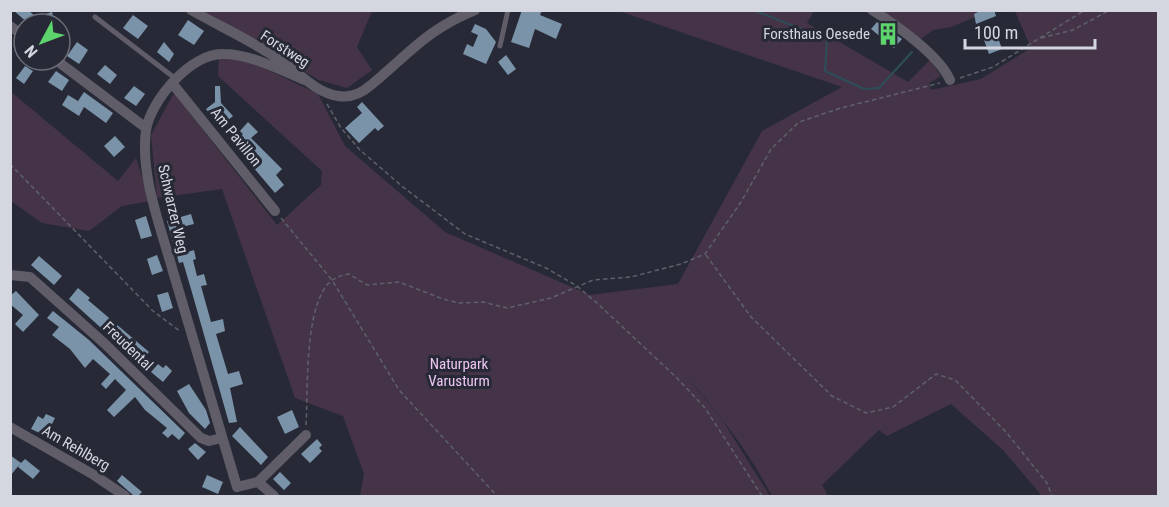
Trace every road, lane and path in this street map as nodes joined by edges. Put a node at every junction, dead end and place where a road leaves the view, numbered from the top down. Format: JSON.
{"nodes":[{"id":1,"x":191,"y":10,"type":"edge"},
{"id":2,"x":475,"y":10,"type":"edge"},
{"id":3,"x":508,"y":10,"type":"edge"},
{"id":4,"x":872,"y":10,"type":"edge"},
{"id":5,"x":1085,"y":10,"type":"edge"},
{"id":6,"x":1110,"y":10,"type":"edge"},
{"id":7,"x":95,"y":17,"type":"dead end"},
{"id":8,"x":1038,"y":39,"type":"junction"},
{"id":9,"x":500,"y":46,"type":"dead end"},
{"id":10,"x":72,"y":72,"type":"edge"},
{"id":11,"x":305,"y":80,"type":"junction"},
{"id":12,"x":950,"y":80,"type":"junction"},
{"id":13,"x":174,"y":81,"type":"junction"},
{"id":14,"x":319,"y":90,"type":"junction"},
{"id":15,"x":146,"y":128,"type":"junction"},
{"id":16,"x":10,"y":164,"type":"edge"},
{"id":17,"x":275,"y":211,"type":"joint"},
{"id":18,"x":705,"y":254,"type":"junction"},
{"id":19,"x":10,"y":275,"type":"edge"},
{"id":20,"x":332,"y":280,"type":"junction"},
{"id":21,"x":577,"y":286,"type":"junction"},
{"id":22,"x":193,"y":342,"type":"junction"},
{"id":23,"x":10,"y":427,"type":"edge"},
{"id":24,"x":306,"y":435,"type":"joint"},
{"id":25,"x":222,"y":438,"type":"junction"},
{"id":26,"x":258,"y":482,"type":"junction"},
{"id":27,"x":235,"y":492,"type":"edge"},
{"id":28,"x":126,"y":496,"type":"edge"},
{"id":29,"x":274,"y":496,"type":"edge"},
{"id":30,"x":497,"y":496,"type":"edge"},
{"id":31,"x":762,"y":496,"type":"edge"},
{"id":32,"x":1052,"y":496,"type":"edge"}],
"edges":[{"from":1,"to":11,"type":"street","name":"Forstweg"},
{"from":2,"to":14,"type":"street","name":"Forstweg"},
{"from":3,"to":9,"type":"lane"},
{"from":4,"to":12,"type":"street"},
{"from":5,"to":8,"type":"path"},
{"from":6,"to":8,"type":"path"},
{"from":7,"to":13,"type":"lane"},
{"from":8,"to":12,"type":"path"},
{"from":10,"to":15,"type":"street"},
{"from":11,"to":13,"type":"street"},
{"from":11,"to":14,"type":"street","name":"Forstweg"},
{"from":12,"to":18,"type":"path"},
{"from":13,"to":15,"type":"street"},
{"from":13,"to":17,"type":"street","name":"Am Pavillon"},
{"from":14,"to":21,"type":"path"},
{"from":15,"to":22,"type":"street","name":"Schwarzer Weg"},
{"from":16,"to":22,"type":"path"},
{"from":17,"to":20,"type":"path"},
{"from":18,"to":21,"type":"path"},
{"from":18,"to":32,"type":"path"},
{"from":19,"to":25,"type":"street","name":"Freudental"},
{"from":20,"to":21,"type":"path"},
{"from":20,"to":24,"type":"path"},
{"from":20,"to":30,"type":"path"},
{"from":21,"to":31,"type":"path"},
{"from":22,"to":25,"type":"street","name":"Schwarzer Weg"},
{"from":23,"to":28,"type":"street","name":"Am Rehlberg"},
{"from":24,"to":26,"type":"street"},
{"from":25,"to":27,"type":"street","name":"Schwarzer Weg"},
{"from":26,"to":27,"type":"street"},
{"from":26,"to":29,"type":"street"}]}
